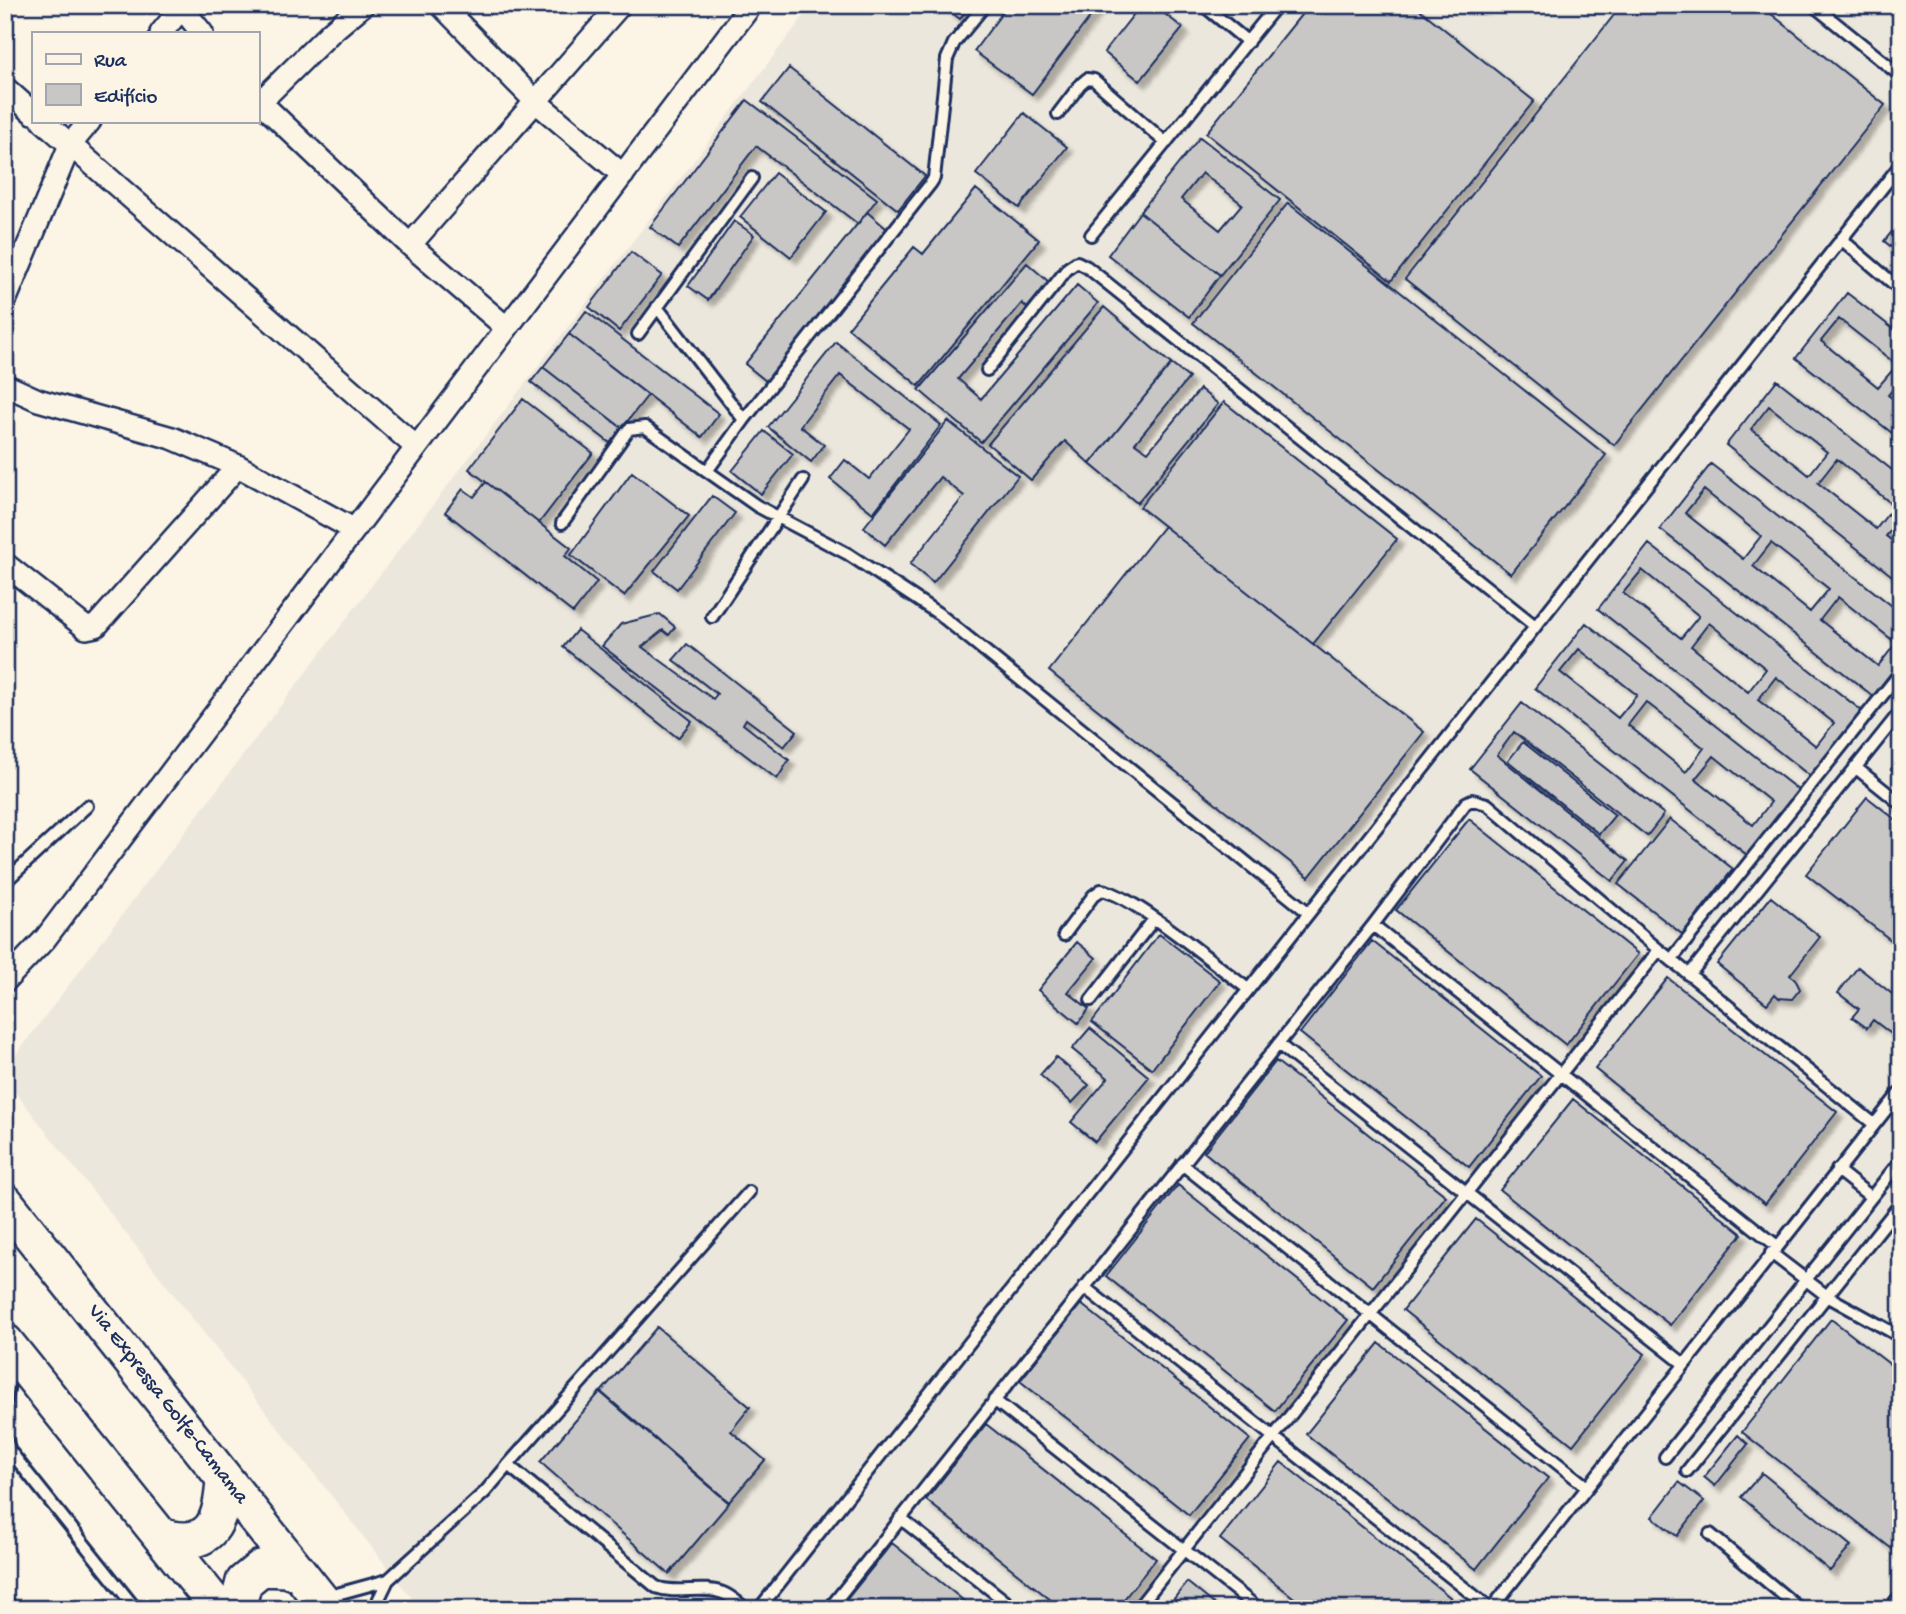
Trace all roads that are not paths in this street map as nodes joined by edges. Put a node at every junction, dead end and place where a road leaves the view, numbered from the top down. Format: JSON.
{"nodes":[{"id":1,"x":363,"y":5,"type":"edge"},
{"id":2,"x":441,"y":5,"type":"edge"},
{"id":3,"x":620,"y":5,"type":"edge"},
{"id":4,"x":751,"y":5,"type":"edge"},
{"id":5,"x":985,"y":5,"type":"edge"},
{"id":6,"x":1203,"y":5,"type":"edge"},
{"id":7,"x":1277,"y":5,"type":"edge"},
{"id":8,"x":1813,"y":5,"type":"edge"},
{"id":9,"x":183,"y":6,"type":"edge"},
{"id":10,"x":162,"y":32,"type":"edge"},
{"id":11,"x":201,"y":32,"type":"edge"},
{"id":12,"x":1248,"y":42,"type":"junction"},
{"id":13,"x":1901,"y":76,"type":"edge"},
{"id":14,"x":5,"y":88,"type":"edge"},
{"id":15,"x":259,"y":101,"type":"edge"},
{"id":16,"x":536,"y":101,"type":"junction"},
{"id":17,"x":32,"y":112,"type":"edge"},
{"id":18,"x":1058,"y":114,"type":"dead end"},
{"id":19,"x":44,"y":122,"type":"edge"},
{"id":20,"x":89,"y":122,"type":"edge"},
{"id":21,"x":1166,"y":143,"type":"junction"},
{"id":22,"x":70,"y":145,"type":"junction"},
{"id":23,"x":1901,"y":164,"type":"edge"},
{"id":24,"x":623,"y":175,"type":"junction"},
{"id":25,"x":752,"y":178,"type":"dead end"},
{"id":26,"x":1091,"y":235,"type":"dead end"},
{"id":27,"x":1841,"y":239,"type":"junction"},
{"id":28,"x":410,"y":245,"type":"junction"},
{"id":29,"x":1901,"y":290,"type":"edge"},
{"id":30,"x":5,"y":301,"type":"edge"},
{"id":31,"x":657,"y":307,"type":"junction"},
{"id":32,"x":507,"y":328,"type":"junction"},
{"id":33,"x":638,"y":334,"type":"dead end"},
{"id":34,"x":987,"y":370,"type":"dead end"},
{"id":35,"x":5,"y":385,"type":"edge"},
{"id":36,"x":744,"y":420,"type":"junction"},
{"id":37,"x":415,"y":446,"type":"junction"},
{"id":38,"x":238,"y":467,"type":"junction"},
{"id":39,"x":707,"y":471,"type":"junction"},
{"id":40,"x":803,"y":480,"type":"dead end"},
{"id":41,"x":778,"y":518,"type":"junction"},
{"id":42,"x":562,"y":523,"type":"dead end"},
{"id":43,"x":353,"y":529,"type":"junction"},
{"id":44,"x":5,"y":564,"type":"edge"},
{"id":45,"x":712,"y":617,"type":"dead end"},
{"id":46,"x":1535,"y":626,"type":"junction"},
{"id":47,"x":1901,"y":672,"type":"edge"},
{"id":48,"x":1901,"y":711,"type":"edge"},
{"id":49,"x":1855,"y":768,"type":"junction"},
{"id":50,"x":1901,"y":804,"type":"edge"},
{"id":51,"x":87,"y":806,"type":"dead end"},
{"id":52,"x":5,"y":883,"type":"edge"},
{"id":53,"x":1309,"y":913,"type":"junction"},
{"id":54,"x":1154,"y":919,"type":"junction"},
{"id":55,"x":1373,"y":925,"type":"junction"},
{"id":56,"x":1064,"y":934,"type":"dead end"},
{"id":57,"x":1658,"y":950,"type":"junction"},
{"id":58,"x":1671,"y":960,"type":"junction"},
{"id":59,"x":1689,"y":975,"type":"junction"},
{"id":60,"x":5,"y":981,"type":"edge"},
{"id":61,"x":1248,"y":989,"type":"junction"},
{"id":62,"x":1091,"y":1000,"type":"dead end"},
{"id":63,"x":1278,"y":1044,"type":"junction"},
{"id":64,"x":1561,"y":1074,"type":"junction"},
{"id":65,"x":1901,"y":1091,"type":"edge"},
{"id":66,"x":1874,"y":1125,"type":"junction"},
{"id":67,"x":1901,"y":1160,"type":"edge"},
{"id":68,"x":1182,"y":1164,"type":"junction"},
{"id":69,"x":1838,"y":1170,"type":"junction"},
{"id":70,"x":750,"y":1192,"type":"dead end"},
{"id":71,"x":1467,"y":1193,"type":"junction"},
{"id":72,"x":1871,"y":1197,"type":"junction"},
{"id":73,"x":5,"y":1202,"type":"edge"},
{"id":74,"x":1901,"y":1203,"type":"edge"},
{"id":75,"x":1774,"y":1250,"type":"junction"},
{"id":76,"x":1805,"y":1280,"type":"junction"},
{"id":77,"x":1084,"y":1287,"type":"junction"},
{"id":78,"x":1827,"y":1296,"type":"junction"},
{"id":79,"x":1370,"y":1314,"type":"junction"},
{"id":80,"x":1901,"y":1337,"type":"edge"},
{"id":81,"x":10,"y":1348,"type":"edge"},
{"id":82,"x":1684,"y":1364,"type":"junction"},
{"id":83,"x":994,"y":1400,"type":"junction"},
{"id":84,"x":5,"y":1406,"type":"edge"},
{"id":85,"x":1273,"y":1436,"type":"junction"},
{"id":86,"x":5,"y":1437,"type":"edge"},
{"id":87,"x":1665,"y":1457,"type":"dead end"},
{"id":88,"x":508,"y":1465,"type":"junction"},
{"id":89,"x":1687,"y":1471,"type":"dead end"},
{"id":90,"x":224,"y":1478,"type":"junction"},
{"id":91,"x":1587,"y":1487,"type":"junction"},
{"id":92,"x":900,"y":1518,"type":"junction"},
{"id":93,"x":1710,"y":1534,"type":"dead end"},
{"id":94,"x":163,"y":1537,"type":"junction"},
{"id":95,"x":1184,"y":1549,"type":"junction"},
{"id":96,"x":388,"y":1580,"type":"junction"},
{"id":97,"x":316,"y":1594,"type":"edge"},
{"id":98,"x":1901,"y":1595,"type":"edge"},
{"id":99,"x":136,"y":1609,"type":"edge"},
{"id":100,"x":219,"y":1609,"type":"edge"},
{"id":101,"x":237,"y":1609,"type":"edge"},
{"id":102,"x":374,"y":1609,"type":"edge"},
{"id":103,"x":746,"y":1609,"type":"edge"},
{"id":104,"x":759,"y":1609,"type":"edge"},
{"id":105,"x":829,"y":1609,"type":"edge"},
{"id":106,"x":1015,"y":1609,"type":"edge"},
{"id":107,"x":1137,"y":1609,"type":"edge"},
{"id":108,"x":1259,"y":1609,"type":"edge"},
{"id":109,"x":1491,"y":1609,"type":"edge"},
{"id":110,"x":1800,"y":1609,"type":"edge"},
{"id":111,"x":1889,"y":1609,"type":"edge"}],
"edges":[{"from":1,"to":15,"type":"street"},
{"from":2,"to":16,"type":"street"},
{"from":3,"to":16,"type":"street"},
{"from":4,"to":24,"type":"street"},
{"from":5,"to":36,"type":"lane"},
{"from":6,"to":12,"type":"lane"},
{"from":7,"to":12,"type":"lane"},
{"from":8,"to":13,"type":"lane"},
{"from":9,"to":10,"type":"street"},
{"from":9,"to":11,"type":"street"},
{"from":12,"to":21,"type":"lane"},
{"from":14,"to":17,"type":"street"},
{"from":15,"to":28,"type":"street"},
{"from":16,"to":24,"type":"street"},
{"from":16,"to":28,"type":"street"},
{"from":18,"to":21,"type":"lane"},
{"from":19,"to":22,"type":"street"},
{"from":20,"to":22,"type":"street"},
{"from":21,"to":26,"type":"lane"},
{"from":22,"to":30,"type":"street"},
{"from":22,"to":37,"type":"street"},
{"from":23,"to":27,"type":"lane"},
{"from":24,"to":32,"type":"street"},
{"from":25,"to":31,"type":"lane"},
{"from":27,"to":29,"type":"lane"},
{"from":27,"to":46,"type":"lane"},
{"from":28,"to":32,"type":"street"},
{"from":31,"to":33,"type":"lane"},
{"from":31,"to":36,"type":"lane"},
{"from":32,"to":37,"type":"street"},
{"from":34,"to":46,"type":"lane"},
{"from":35,"to":38,"type":"street"},
{"from":36,"to":39,"type":"lane"},
{"from":37,"to":43,"type":"street"},
{"from":38,"to":43,"type":"street"},
{"from":38,"to":44,"type":"street"},
{"from":39,"to":41,"type":"lane"},
{"from":39,"to":42,"type":"lane"},
{"from":40,"to":41,"type":"lane"},
{"from":41,"to":45,"type":"lane"},
{"from":41,"to":53,"type":"lane"},
{"from":43,"to":60,"type":"street"},
{"from":46,"to":53,"type":"lane"},
{"from":47,"to":58,"type":"lane"},
{"from":48,"to":49,"type":"lane"},
{"from":49,"to":50,"type":"lane"},
{"from":49,"to":59,"type":"lane"},
{"from":51,"to":52,"type":"lane"},
{"from":53,"to":61,"type":"lane"},
{"from":54,"to":56,"type":"lane"},
{"from":54,"to":61,"type":"lane"},
{"from":54,"to":62,"type":"lane"},
{"from":55,"to":57,"type":"lane"},
{"from":55,"to":63,"type":"lane"},
{"from":55,"to":64,"type":"lane"},
{"from":57,"to":58,"type":"lane"},
{"from":57,"to":64,"type":"lane"},
{"from":58,"to":59,"type":"lane"},
{"from":59,"to":66,"type":"lane"},
{"from":61,"to":104,"type":"lane"},
{"from":63,"to":68,"type":"lane"},
{"from":63,"to":71,"type":"lane"},
{"from":64,"to":71,"type":"lane"},
{"from":64,"to":75,"type":"lane"},
{"from":65,"to":66,"type":"lane"},
{"from":66,"to":69,"type":"lane"},
{"from":67,"to":72,"type":"lane"},
{"from":68,"to":77,"type":"lane"},
{"from":68,"to":79,"type":"lane"},
{"from":69,"to":72,"type":"lane"},
{"from":69,"to":75,"type":"lane"},
{"from":70,"to":88,"type":"lane"},
{"from":71,"to":79,"type":"lane"},
{"from":71,"to":82,"type":"lane"},
{"from":72,"to":76,"type":"lane"},
{"from":73,"to":90,"type":"highway","name":"Via Expressa Golfe-Camama"},
{"from":74,"to":78,"type":"lane"},
{"from":75,"to":76,"type":"lane"},
{"from":75,"to":82,"type":"lane"},
{"from":76,"to":78,"type":"lane"},
{"from":76,"to":87,"type":"lane"},
{"from":77,"to":83,"type":"lane"},
{"from":77,"to":85,"type":"lane"},
{"from":78,"to":80,"type":"lane"},
{"from":78,"to":89,"type":"lane"},
{"from":79,"to":85,"type":"lane"},
{"from":79,"to":91,"type":"lane"},
{"from":81,"to":84,"type":"lane"},
{"from":81,"to":94,"type":"highway"},
{"from":82,"to":91,"type":"lane"},
{"from":83,"to":92,"type":"lane"},
{"from":83,"to":95,"type":"lane"},
{"from":85,"to":95,"type":"lane"},
{"from":85,"to":109,"type":"lane"},
{"from":86,"to":99,"type":"lane"},
{"from":88,"to":96,"type":"lane"},
{"from":88,"to":103,"type":"lane"},
{"from":90,"to":94,"type":"highway"},
{"from":90,"to":97,"type":"highway","name":"Via Expressa Golfe-Camama"},
{"from":91,"to":109,"type":"lane"},
{"from":92,"to":105,"type":"lane"},
{"from":92,"to":106,"type":"lane"},
{"from":93,"to":110,"type":"lane"},
{"from":94,"to":100,"type":"highway"},
{"from":95,"to":107,"type":"lane"},
{"from":95,"to":108,"type":"lane"},
{"from":96,"to":97,"type":"lane"},
{"from":96,"to":102,"type":"lane"},
{"from":97,"to":101,"type":"highway"},
{"from":98,"to":111,"type":"lane"}]}
